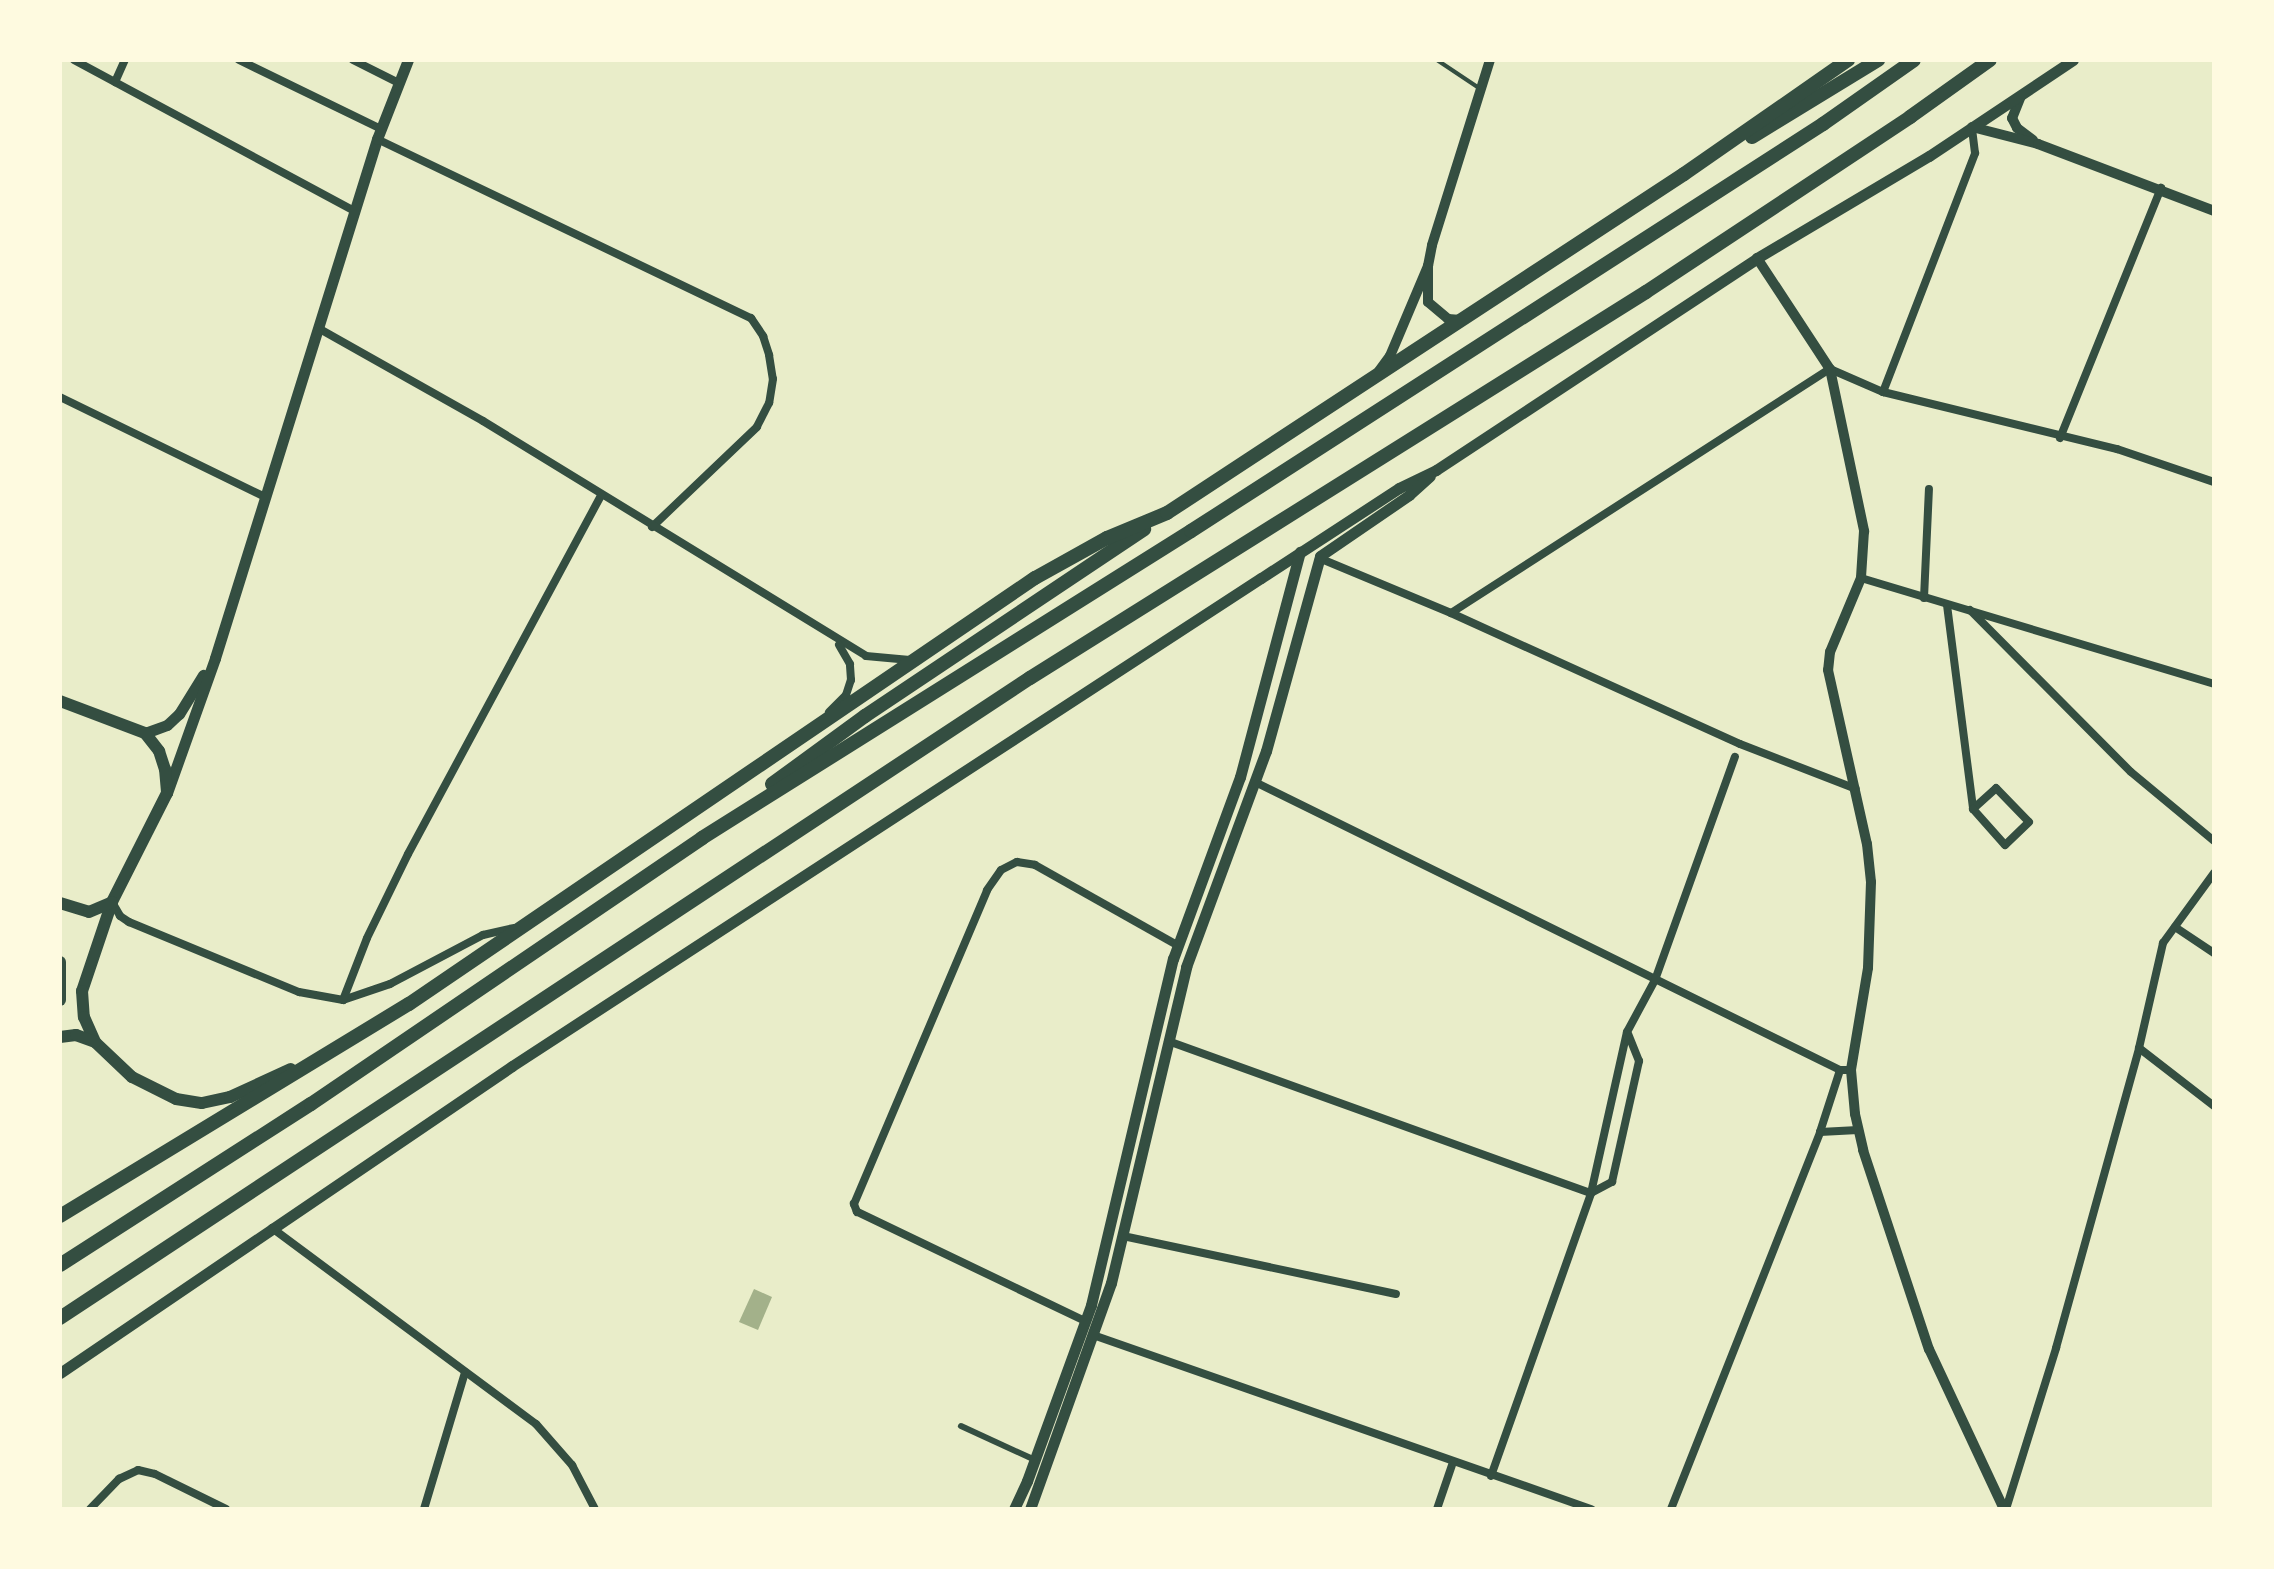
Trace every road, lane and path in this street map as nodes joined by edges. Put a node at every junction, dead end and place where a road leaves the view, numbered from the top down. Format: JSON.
{"nodes":[{"id":1,"x":74,"y":60,"type":"edge"},
{"id":2,"x":125,"y":60,"type":"edge"},
{"id":3,"x":239,"y":60,"type":"edge"},
{"id":4,"x":353,"y":60,"type":"edge"},
{"id":5,"x":408,"y":60,"type":"edge"},
{"id":6,"x":1437,"y":60,"type":"edge"},
{"id":7,"x":1490,"y":60,"type":"edge"},
{"id":8,"x":1848,"y":60,"type":"edge"},
{"id":9,"x":1878,"y":60,"type":"edge"},
{"id":10,"x":1914,"y":60,"type":"edge"},
{"id":11,"x":1990,"y":60,"type":"edge"},
{"id":12,"x":2073,"y":60,"type":"edge"},
{"id":13,"x":115,"y":82,"type":"junction"},
{"id":14,"x":399,"y":83,"type":"junction"},
{"id":15,"x":1481,"y":89,"type":"junction"},
{"id":16,"x":2022,"y":95,"type":"junction"},
{"id":17,"x":1972,"y":127,"type":"junction"},
{"id":18,"x":379,"y":134,"type":"junction"},
{"id":19,"x":2038,"y":144,"type":"junction"},
{"id":20,"x":1684,"y":174,"type":"junction"},
{"id":21,"x":2161,"y":188,"type":"junction"},
{"id":22,"x":355,"y":211,"type":"junction"},
{"id":23,"x":2214,"y":211,"type":"edge"},
{"id":24,"x":1757,"y":258,"type":"junction"},
{"id":25,"x":1428,"y":266,"type":"junction"},
{"id":26,"x":1463,"y":320,"type":"junction"},
{"id":27,"x":318,"y":328,"type":"junction"},
{"id":28,"x":1830,"y":369,"type":"junction"},
{"id":29,"x":1372,"y":381,"type":"junction"},
{"id":30,"x":1883,"y":392,"type":"junction"},
{"id":31,"x":60,"y":397,"type":"edge"},
{"id":32,"x":2060,"y":438,"type":"junction"},
{"id":33,"x":1436,"y":470,"type":"junction"},
{"id":34,"x":2214,"y":482,"type":"edge"},
{"id":35,"x":1929,"y":489,"type":"dead end"},
{"id":36,"x":601,"y":495,"type":"junction"},
{"id":37,"x":265,"y":497,"type":"junction"},
{"id":38,"x":1167,"y":513,"type":"junction"},
{"id":39,"x":652,"y":527,"type":"junction"},
{"id":40,"x":1300,"y":552,"type":"junction"},
{"id":41,"x":1319,"y":558,"type":"junction"},
{"id":42,"x":1861,"y":578,"type":"junction"},
{"id":43,"x":1924,"y":598,"type":"junction"},
{"id":44,"x":1947,"y":605,"type":"junction"},
{"id":45,"x":1970,"y":610,"type":"junction"},
{"id":46,"x":1451,"y":613,"type":"junction"},
{"id":47,"x":830,"y":636,"type":"junction"},
{"id":48,"x":922,"y":656,"type":"junction"},
{"id":49,"x":215,"y":658,"type":"junction"},
{"id":50,"x":2214,"y":684,"type":"edge"},
{"id":51,"x":60,"y":701,"type":"edge"},
{"id":52,"x":816,"y":727,"type":"junction"},
{"id":53,"x":145,"y":733,"type":"junction"},
{"id":54,"x":1735,"y":757,"type":"dead end"},
{"id":55,"x":1255,"y":782,"type":"junction"},
{"id":56,"x":1856,"y":789,"type":"junction"},
{"id":57,"x":167,"y":793,"type":"junction"},
{"id":58,"x":1973,"y":809,"type":"junction"},
{"id":59,"x":702,"y":838,"type":"junction"},
{"id":60,"x":2214,"y":841,"type":"edge"},
{"id":61,"x":2214,"y":873,"type":"edge"},
{"id":62,"x":112,"y":902,"type":"junction"},
{"id":63,"x":60,"y":903,"type":"edge"},
{"id":64,"x":522,"y":926,"type":"junction"},
{"id":65,"x":2175,"y":927,"type":"junction"},
{"id":66,"x":1177,"y":945,"type":"junction"},
{"id":67,"x":2214,"y":953,"type":"edge"},
{"id":68,"x":60,"y":962,"type":"edge"},
{"id":69,"x":1655,"y":980,"type":"junction"},
{"id":70,"x":60,"y":1000,"type":"edge"},
{"id":71,"x":343,"y":1000,"type":"junction"},
{"id":72,"x":1627,"y":1032,"type":"junction"},
{"id":73,"x":60,"y":1037,"type":"edge"},
{"id":74,"x":1168,"y":1041,"type":"junction"},
{"id":75,"x":95,"y":1042,"type":"junction"},
{"id":76,"x":2139,"y":1048,"type":"junction"},
{"id":77,"x":316,"y":1058,"type":"junction"},
{"id":78,"x":1845,"y":1070,"type":"junction"},
{"id":79,"x":2212,"y":1101,"type":"edge"},
{"id":80,"x":1858,"y":1130,"type":"junction"},
{"id":81,"x":1820,"y":1132,"type":"junction"},
{"id":82,"x":1591,"y":1193,"type":"junction"},
{"id":83,"x":60,"y":1216,"type":"edge"},
{"id":84,"x":272,"y":1228,"type":"junction"},
{"id":85,"x":1123,"y":1236,"type":"junction"},
{"id":86,"x":60,"y":1265,"type":"edge"},
{"id":87,"x":1396,"y":1294,"type":"dead end"},
{"id":88,"x":60,"y":1318,"type":"edge"},
{"id":89,"x":1085,"y":1321,"type":"junction"},
{"id":90,"x":1093,"y":1335,"type":"junction"},
{"id":91,"x":465,"y":1372,"type":"junction"},
{"id":92,"x":60,"y":1373,"type":"edge"},
{"id":93,"x":961,"y":1426,"type":"dead end"},
{"id":94,"x":1035,"y":1460,"type":"junction"},
{"id":95,"x":1453,"y":1462,"type":"junction"},
{"id":96,"x":1491,"y":1476,"type":"junction"},
{"id":97,"x":90,"y":1509,"type":"edge"},
{"id":98,"x":226,"y":1509,"type":"edge"},
{"id":99,"x":424,"y":1509,"type":"edge"},
{"id":100,"x":595,"y":1509,"type":"edge"},
{"id":101,"x":1014,"y":1509,"type":"edge"},
{"id":102,"x":1030,"y":1509,"type":"edge"},
{"id":103,"x":1437,"y":1509,"type":"edge"},
{"id":104,"x":1591,"y":1509,"type":"edge"},
{"id":105,"x":1671,"y":1509,"type":"edge"},
{"id":106,"x":2005,"y":1509,"type":"edge"}],
"edges":[{"from":1,"to":13,"type":"street"},
{"from":2,"to":13,"type":"street"},
{"from":3,"to":18,"type":"street"},
{"from":4,"to":14,"type":"street"},
{"from":5,"to":14,"type":"main road"},
{"from":6,"to":15,"type":"lane"},
{"from":7,"to":15,"type":"street"},
{"from":8,"to":20,"type":"highway"},
{"from":9,"to":20,"type":"highway"},
{"from":10,"to":59,"type":"highway"},
{"from":11,"to":88,"type":"highway"},
{"from":12,"to":16,"type":"main road"},
{"from":13,"to":22,"type":"street"},
{"from":14,"to":18,"type":"main road"},
{"from":15,"to":25,"type":"street"},
{"from":16,"to":17,"type":"main road"},
{"from":16,"to":19,"type":"street"},
{"from":17,"to":19,"type":"street"},
{"from":17,"to":24,"type":"main road"},
{"from":17,"to":30,"type":"street"},
{"from":18,"to":22,"type":"main road"},
{"from":18,"to":39,"type":"street"},
{"from":19,"to":21,"type":"street"},
{"from":20,"to":26,"type":"highway"},
{"from":21,"to":23,"type":"street"},
{"from":21,"to":32,"type":"street"},
{"from":22,"to":27,"type":"main road"},
{"from":24,"to":28,"type":"street"},
{"from":24,"to":33,"type":"main road"},
{"from":25,"to":26,"type":"street"},
{"from":25,"to":29,"type":"street"},
{"from":26,"to":29,"type":"highway"},
{"from":27,"to":36,"type":"street"},
{"from":27,"to":37,"type":"main road"},
{"from":28,"to":30,"type":"street"},
{"from":28,"to":42,"type":"street"},
{"from":28,"to":46,"type":"street"},
{"from":29,"to":38,"type":"highway"},
{"from":30,"to":32,"type":"street"},
{"from":31,"to":37,"type":"street"},
{"from":32,"to":34,"type":"street"},
{"from":33,"to":40,"type":"main road"},
{"from":33,"to":41,"type":"main road"},
{"from":35,"to":43,"type":"street"},
{"from":36,"to":39,"type":"street"},
{"from":36,"to":71,"type":"street"},
{"from":37,"to":49,"type":"main road"},
{"from":38,"to":48,"type":"highway"},
{"from":38,"to":59,"type":"highway"},
{"from":39,"to":47,"type":"street"},
{"from":40,"to":41,"type":"main road"},
{"from":40,"to":66,"type":"main road"},
{"from":40,"to":84,"type":"main road"},
{"from":41,"to":46,"type":"street"},
{"from":41,"to":55,"type":"main road"},
{"from":42,"to":43,"type":"street"},
{"from":42,"to":56,"type":"street"},
{"from":43,"to":44,"type":"street"},
{"from":44,"to":45,"type":"street"},
{"from":44,"to":58,"type":"street"},
{"from":45,"to":50,"type":"street"},
{"from":45,"to":60,"type":"street"},
{"from":46,"to":56,"type":"street"},
{"from":47,"to":48,"type":"street"},
{"from":47,"to":52,"type":"street"},
{"from":48,"to":52,"type":"highway"},
{"from":49,"to":53,"type":"main road"},
{"from":49,"to":57,"type":"main road"},
{"from":51,"to":53,"type":"main road"},
{"from":52,"to":64,"type":"highway"},
{"from":53,"to":57,"type":"main road"},
{"from":54,"to":69,"type":"street"},
{"from":55,"to":69,"type":"street"},
{"from":55,"to":74,"type":"main road"},
{"from":56,"to":78,"type":"street"},
{"from":57,"to":62,"type":"main road"},
{"from":58,"to":58,"type":"street"},
{"from":59,"to":86,"type":"highway"},
{"from":61,"to":65,"type":"street"},
{"from":62,"to":63,"type":"main road"},
{"from":62,"to":71,"type":"street"},
{"from":62,"to":75,"type":"main road"},
{"from":64,"to":71,"type":"street"},
{"from":64,"to":77,"type":"highway"},
{"from":65,"to":67,"type":"street"},
{"from":65,"to":76,"type":"street"},
{"from":66,"to":89,"type":"main road"},
{"from":66,"to":89,"type":"street"},
{"from":68,"to":70,"type":"main road"},
{"from":69,"to":72,"type":"street"},
{"from":69,"to":78,"type":"street"},
{"from":72,"to":82,"type":"street"},
{"from":72,"to":82,"type":"street"},
{"from":73,"to":75,"type":"main road"},
{"from":74,"to":82,"type":"street"},
{"from":74,"to":85,"type":"main road"},
{"from":75,"to":77,"type":"main road"},
{"from":76,"to":79,"type":"street"},
{"from":76,"to":106,"type":"street"},
{"from":77,"to":83,"type":"highway"},
{"from":78,"to":80,"type":"street"},
{"from":78,"to":81,"type":"street"},
{"from":80,"to":81,"type":"street"},
{"from":80,"to":106,"type":"street"},
{"from":81,"to":105,"type":"street"},
{"from":82,"to":96,"type":"street"},
{"from":84,"to":91,"type":"street"},
{"from":84,"to":92,"type":"main road"},
{"from":85,"to":87,"type":"street"},
{"from":85,"to":90,"type":"main road"},
{"from":89,"to":94,"type":"main road"},
{"from":90,"to":95,"type":"street"},
{"from":90,"to":102,"type":"main road"},
{"from":91,"to":99,"type":"street"},
{"from":91,"to":100,"type":"street"},
{"from":93,"to":94,"type":"street"},
{"from":94,"to":101,"type":"main road"},
{"from":95,"to":96,"type":"street"},
{"from":95,"to":103,"type":"street"},
{"from":96,"to":104,"type":"street"},
{"from":97,"to":98,"type":"street"}]}
